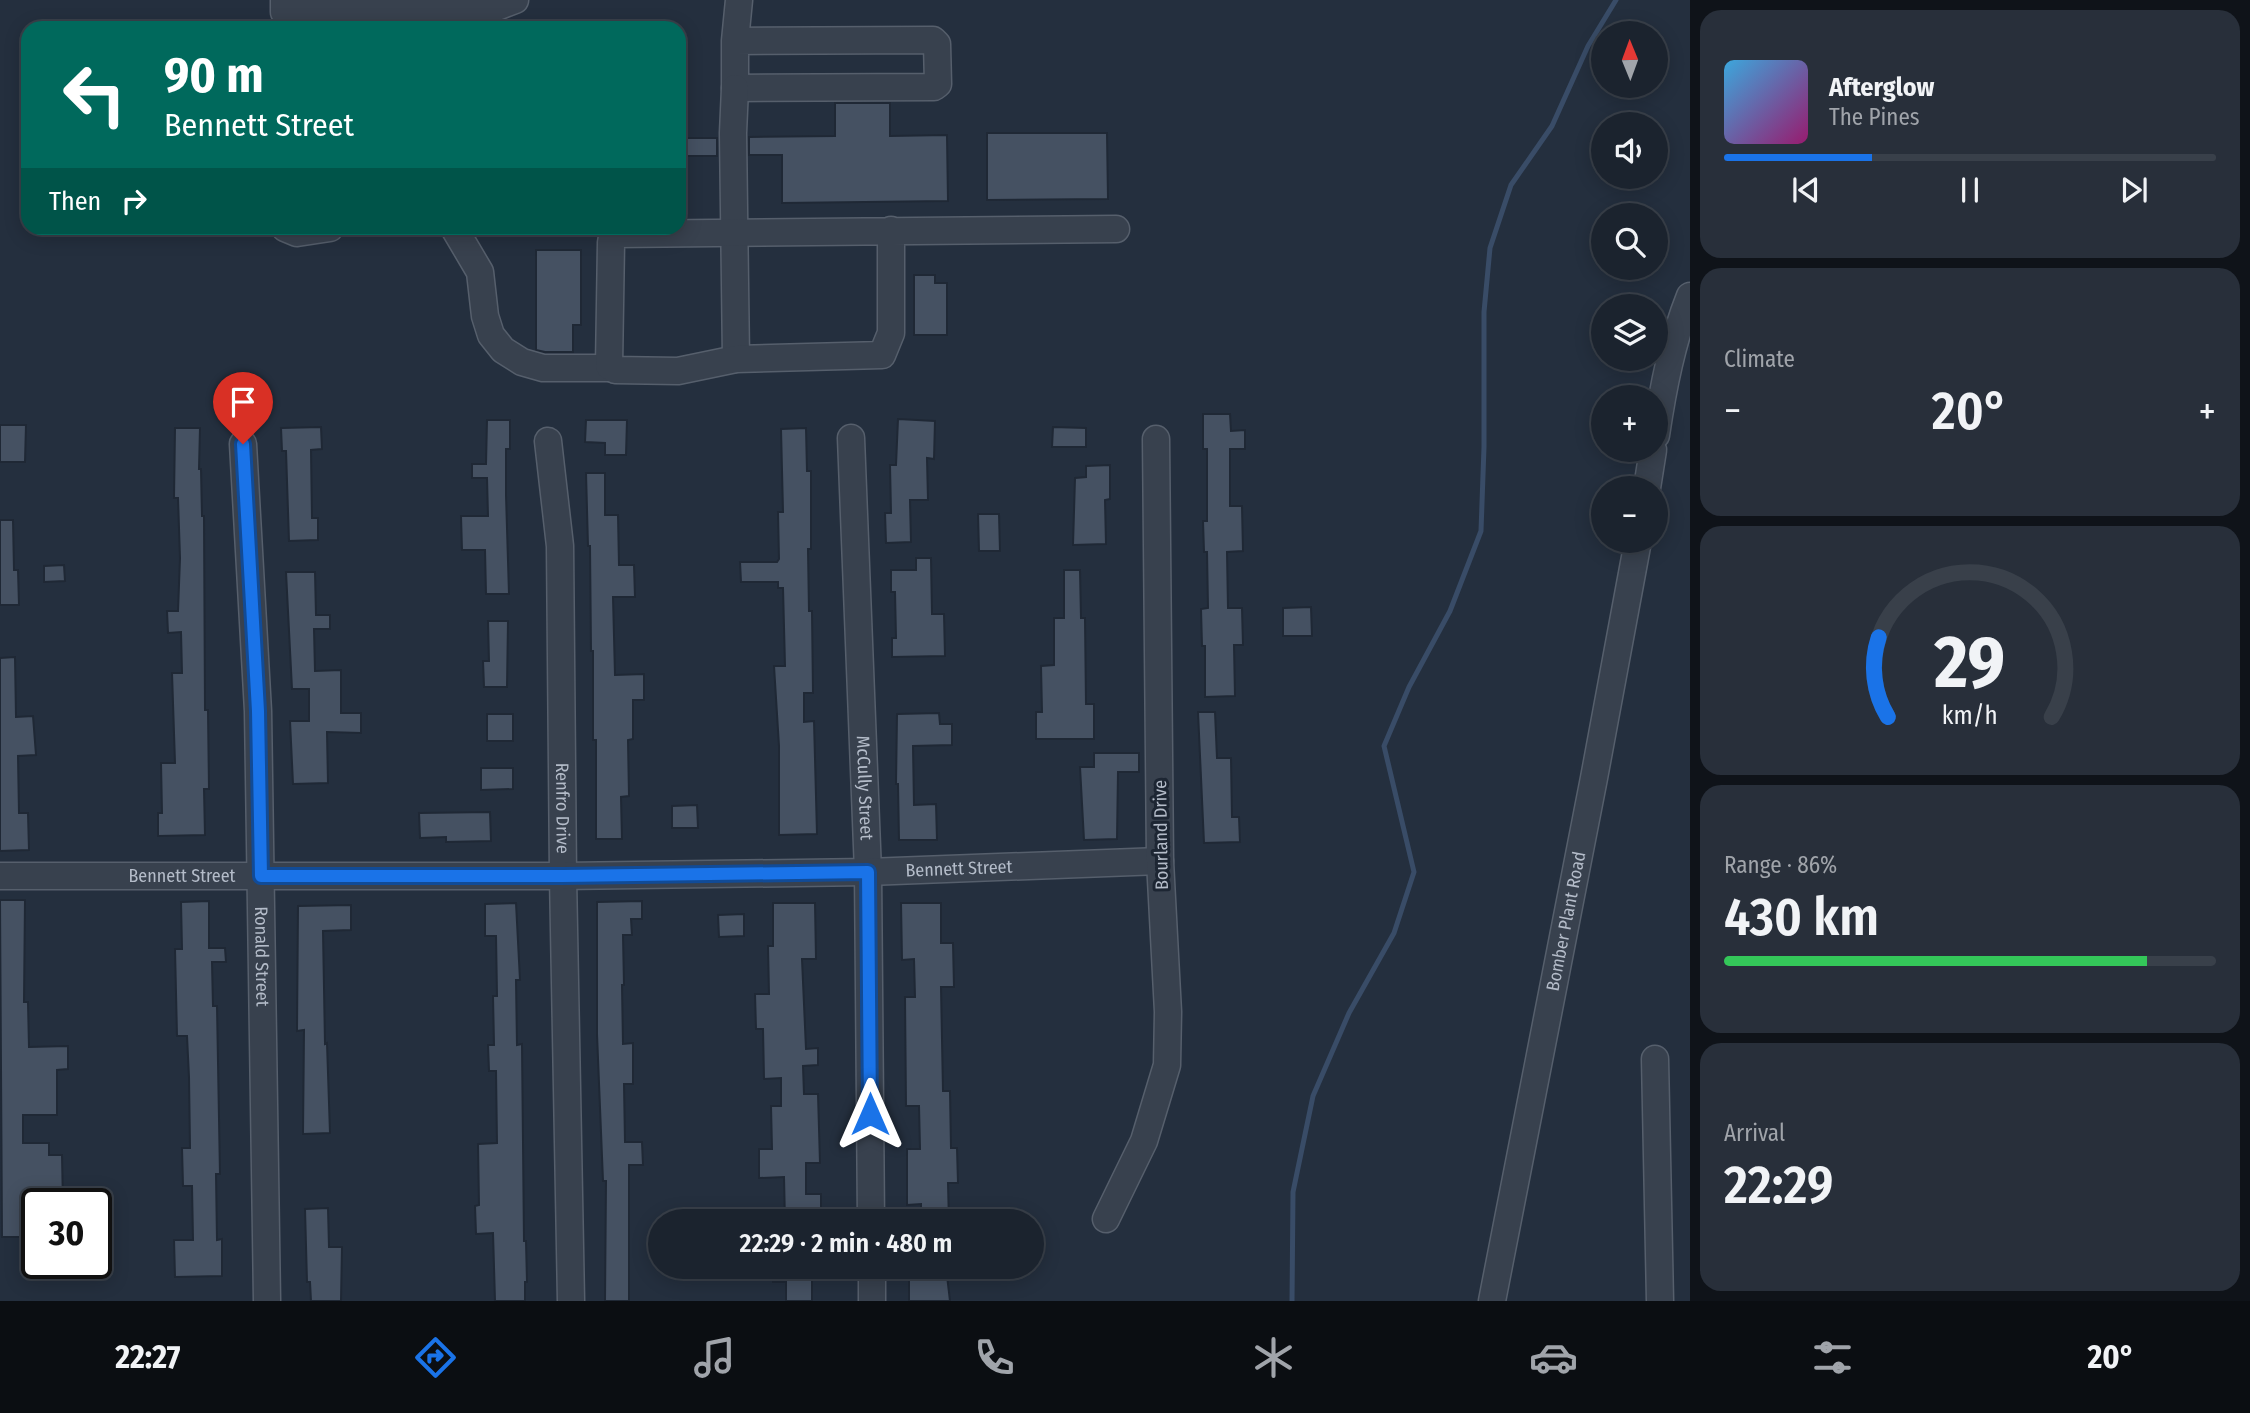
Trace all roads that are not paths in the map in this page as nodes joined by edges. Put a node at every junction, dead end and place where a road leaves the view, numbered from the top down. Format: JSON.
{"nodes":[{"id":1,"x":515,"y":0,"type":"edge"},
{"id":2,"x":739,"y":0,"type":"edge"},
{"id":3,"x":281,"y":13,"type":"edge"},
{"id":4,"x":735,"y":40,"type":"junction"},
{"id":5,"x":736,"y":88,"type":"junction"},
{"id":6,"x":1116,"y":229,"type":"dead end"},
{"id":7,"x":891,"y":230,"type":"junction"},
{"id":8,"x":735,"y":232,"type":"junction"},
{"id":9,"x":686,"y":233,"type":"edge"},
{"id":10,"x":458,"y":235,"type":"edge"},
{"id":11,"x":614,"y":235,"type":"edge"},
{"id":12,"x":1690,"y":296,"type":"edge"},
{"id":13,"x":736,"y":359,"type":"junction"},
{"id":14,"x":611,"y":368,"type":"junction"},
{"id":15,"x":1665,"y":385,"type":"edge"},
{"id":16,"x":850,"y":438,"type":"dead end"},
{"id":17,"x":1156,"y":439,"type":"dead end"},
{"id":18,"x":548,"y":441,"type":"dead end"},
{"id":19,"x":243,"y":444,"type":"dead end"},
{"id":20,"x":1635,"y":553,"type":"edge"},
{"id":21,"x":1160,"y":861,"type":"junction"},
{"id":22,"x":868,"y":872,"type":"junction"},
{"id":23,"x":0,"y":876,"type":"edge"},
{"id":24,"x":261,"y":876,"type":"junction"},
{"id":25,"x":563,"y":876,"type":"junction"},
{"id":26,"x":1655,"y":1059,"type":"dead end"},
{"id":27,"x":872,"y":1209,"type":"edge"},
{"id":28,"x":1106,"y":1219,"type":"dead end"},
{"id":29,"x":872,"y":1279,"type":"edge"},
{"id":30,"x":267,"y":1301,"type":"edge"},
{"id":31,"x":571,"y":1301,"type":"edge"},
{"id":32,"x":872,"y":1301,"type":"edge"},
{"id":33,"x":1492,"y":1301,"type":"edge"},
{"id":34,"x":1660,"y":1301,"type":"edge"}],
"edges":[{"from":1,"to":3,"type":"street"},
{"from":2,"to":4,"type":"street"},
{"from":4,"to":5,"type":"street"},
{"from":4,"to":5,"type":"street"},
{"from":5,"to":8,"type":"street"},
{"from":6,"to":7,"type":"street"},
{"from":7,"to":8,"type":"street"},
{"from":7,"to":13,"type":"street"},
{"from":8,"to":9,"type":"street"},
{"from":8,"to":13,"type":"street"},
{"from":10,"to":14,"type":"street"},
{"from":11,"to":14,"type":"street"},
{"from":12,"to":15,"type":"street"},
{"from":13,"to":14,"type":"street"},
{"from":16,"to":22,"type":"street","name":"McCully Street"},
{"from":17,"to":21,"type":"street","name":"Bourland Drive"},
{"from":18,"to":25,"type":"street","name":"Renfro Drive"},
{"from":19,"to":24,"type":"street","name":"Ronald Street"},
{"from":20,"to":33,"type":"street","name":"Bomber Plant Road"},
{"from":21,"to":22,"type":"street","name":"Bennett Street"},
{"from":21,"to":28,"type":"street","name":"Bourland Drive"},
{"from":22,"to":25,"type":"street","name":"Bennett Street"},
{"from":22,"to":27,"type":"street","name":"McCully Street"},
{"from":23,"to":24,"type":"street","name":"Bennett Street"},
{"from":24,"to":25,"type":"street","name":"Bennett Street"},
{"from":24,"to":30,"type":"street","name":"Ronald Street"},
{"from":25,"to":31,"type":"street","name":"Renfro Drive"},
{"from":26,"to":34,"type":"street"},
{"from":29,"to":32,"type":"street"}]}
